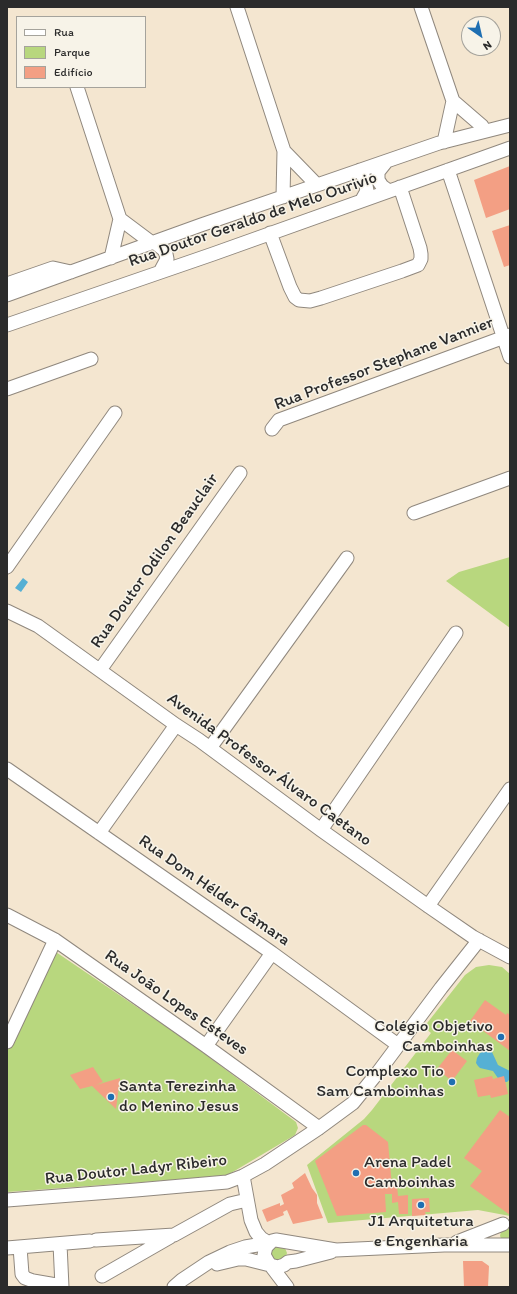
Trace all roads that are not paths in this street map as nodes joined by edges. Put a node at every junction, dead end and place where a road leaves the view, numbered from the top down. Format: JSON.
{"nodes":[{"id":1,"x":237,"y":7,"type":"edge"},
{"id":2,"x":421,"y":7,"type":"edge"},
{"id":3,"x":77,"y":88,"type":"edge"},
{"id":4,"x":453,"y":101,"type":"junction"},
{"id":5,"x":510,"y":125,"type":"edge"},
{"id":6,"x":485,"y":131,"type":"junction"},
{"id":7,"x":444,"y":142,"type":"junction"},
{"id":8,"x":510,"y":148,"type":"edge"},
{"id":9,"x":284,"y":151,"type":"junction"},
{"id":10,"x":386,"y":162,"type":"junction"},
{"id":11,"x":360,"y":170,"type":"junction"},
{"id":12,"x":448,"y":170,"type":"junction"},
{"id":13,"x":317,"y":185,"type":"junction"},
{"id":14,"x":394,"y":189,"type":"junction"},
{"id":15,"x":283,"y":197,"type":"junction"},
{"id":16,"x":362,"y":200,"type":"junction"},
{"id":17,"x":120,"y":219,"type":"junction"},
{"id":18,"x":270,"y":233,"type":"junction"},
{"id":19,"x":153,"y":243,"type":"junction"},
{"id":20,"x":111,"y":258,"type":"junction"},
{"id":21,"x":71,"y":272,"type":"junction"},
{"id":22,"x":160,"y":272,"type":"junction"},
{"id":23,"x":7,"y":284,"type":"edge"},
{"id":24,"x":7,"y":295,"type":"edge"},
{"id":25,"x":7,"y":325,"type":"edge"},
{"id":26,"x":507,"y":337,"type":"edge"},
{"id":27,"x":510,"y":357,"type":"edge"},
{"id":28,"x":91,"y":359,"type":"dead end"},
{"id":29,"x":7,"y":389,"type":"edge"},
{"id":30,"x":115,"y":413,"type":"dead end"},
{"id":31,"x":272,"y":429,"type":"dead end"},
{"id":32,"x":240,"y":473,"type":"dead end"},
{"id":33,"x":510,"y":478,"type":"edge"},
{"id":34,"x":414,"y":513,"type":"dead end"},
{"id":35,"x":347,"y":558,"type":"dead end"},
{"id":36,"x":7,"y":567,"type":"edge"},
{"id":37,"x":7,"y":611,"type":"edge"},
{"id":38,"x":456,"y":633,"type":"dead end"},
{"id":39,"x":100,"y":670,"type":"junction"},
{"id":40,"x":176,"y":725,"type":"junction"},
{"id":41,"x":210,"y":748,"type":"junction"},
{"id":42,"x":8,"y":773,"type":"edge"},
{"id":43,"x":510,"y":789,"type":"edge"},
{"id":44,"x":321,"y":830,"type":"junction"},
{"id":45,"x":99,"y":833,"type":"junction"},
{"id":46,"x":428,"y":906,"type":"junction"},
{"id":47,"x":7,"y":916,"type":"edge"},
{"id":48,"x":55,"y":940,"type":"junction"},
{"id":49,"x":479,"y":940,"type":"junction"},
{"id":50,"x":272,"y":953,"type":"junction"},
{"id":51,"x":510,"y":957,"type":"edge"},
{"id":52,"x":7,"y":1042,"type":"edge"},
{"id":53,"x":398,"y":1045,"type":"junction"},
{"id":54,"x":206,"y":1046,"type":"junction"},
{"id":55,"x":319,"y":1128,"type":"junction"},
{"id":56,"x":243,"y":1176,"type":"junction"},
{"id":57,"x":7,"y":1200,"type":"edge"},
{"id":58,"x":247,"y":1200,"type":"junction"},
{"id":59,"x":507,"y":1224,"type":"edge"},
{"id":60,"x":174,"y":1235,"type":"junction"},
{"id":61,"x":283,"y":1241,"type":"junction"},
{"id":62,"x":60,"y":1244,"type":"junction"},
{"id":63,"x":269,"y":1244,"type":"junction"},
{"id":64,"x":444,"y":1245,"type":"junction"},
{"id":65,"x":13,"y":1248,"type":"edge"},
{"id":66,"x":507,"y":1248,"type":"edge"},
{"id":67,"x":336,"y":1250,"type":"junction"},
{"id":68,"x":288,"y":1262,"type":"junction"},
{"id":69,"x":271,"y":1265,"type":"junction"},
{"id":70,"x":199,"y":1269,"type":"junction"},
{"id":71,"x":102,"y":1276,"type":"dead end"},
{"id":72,"x":62,"y":1286,"type":"edge"},
{"id":73,"x":174,"y":1287,"type":"edge"},
{"id":74,"x":288,"y":1287,"type":"edge"}],
"edges":[{"from":1,"to":9,"type":"street"},
{"from":2,"to":4,"type":"street"},
{"from":3,"to":17,"type":"street"},
{"from":4,"to":6,"type":"street"},
{"from":4,"to":7,"type":"street"},
{"from":5,"to":6,"type":"street","name":"Rua Doutor Geraldo de Melo Ourivio"},
{"from":6,"to":7,"type":"street","name":"Rua Doutor Geraldo de Melo Ourivio"},
{"from":7,"to":10,"type":"street","name":"Rua Doutor Geraldo de Melo Ourivio"},
{"from":8,"to":12,"type":"street","name":"Rua Doutor Geraldo de Melo Ourivio"},
{"from":9,"to":13,"type":"street"},
{"from":9,"to":15,"type":"street"},
{"from":10,"to":11,"type":"street","name":"Rua Doutor Geraldo de Melo Ourivio"},
{"from":10,"to":14,"type":"street"},
{"from":11,"to":13,"type":"street","name":"Rua Doutor Geraldo de Melo Ourivio"},
{"from":11,"to":16,"type":"street"},
{"from":12,"to":14,"type":"street","name":"Rua Doutor Geraldo de Melo Ourivio"},
{"from":12,"to":26,"type":"street"},
{"from":13,"to":15,"type":"street","name":"Rua Doutor Geraldo de Melo Ourivio"},
{"from":14,"to":16,"type":"street","name":"Rua Doutor Geraldo de Melo Ourivio"},
{"from":14,"to":18,"type":"street"},
{"from":15,"to":19,"type":"street","name":"Rua Doutor Geraldo de Melo Ourivio"},
{"from":16,"to":18,"type":"street","name":"Rua Doutor Geraldo de Melo Ourivio"},
{"from":17,"to":19,"type":"street"},
{"from":17,"to":20,"type":"street"},
{"from":18,"to":22,"type":"street","name":"Rua Doutor Geraldo de Melo Ourivio"},
{"from":19,"to":20,"type":"street","name":"Rua Doutor Geraldo de Melo Ourivio"},
{"from":19,"to":22,"type":"street"},
{"from":20,"to":21,"type":"street","name":"Rua Doutor Geraldo de Melo Ourivio"},
{"from":21,"to":23,"type":"street"},
{"from":21,"to":24,"type":"street","name":"Rua Doutor Geraldo de Melo Ourivio"},
{"from":22,"to":25,"type":"street","name":"Rua Doutor Geraldo de Melo Ourivio"},
{"from":26,"to":27,"type":"street"},
{"from":26,"to":31,"type":"street","name":"Rua Professor Stephane Vannier"},
{"from":28,"to":29,"type":"street"},
{"from":30,"to":36,"type":"street"},
{"from":32,"to":39,"type":"street","name":"Rua Doutor Odilon Beauclair"},
{"from":33,"to":34,"type":"street"},
{"from":35,"to":41,"type":"street"},
{"from":37,"to":39,"type":"street","name":"Avenida Professor Álvaro Caetano"},
{"from":38,"to":44,"type":"street"},
{"from":39,"to":40,"type":"street","name":"Avenida Professor Álvaro Caetano"},
{"from":40,"to":41,"type":"street","name":"Avenida Professor Álvaro Caetano"},
{"from":40,"to":45,"type":"street"},
{"from":41,"to":44,"type":"street","name":"Avenida Professor Álvaro Caetano"},
{"from":42,"to":45,"type":"street","name":"Rua Dom Hélder Câmara"},
{"from":43,"to":46,"type":"street"},
{"from":44,"to":46,"type":"street","name":"Avenida Professor Álvaro Caetano"},
{"from":45,"to":50,"type":"street","name":"Rua Dom Hélder Câmara"},
{"from":46,"to":49,"type":"street","name":"Avenida Professor Álvaro Caetano"},
{"from":47,"to":48,"type":"street","name":"Rua João Lopes Esteves"},
{"from":48,"to":52,"type":"street"},
{"from":48,"to":54,"type":"street","name":"Rua João Lopes Esteves"},
{"from":49,"to":51,"type":"street","name":"Avenida Professor Álvaro Caetano"},
{"from":49,"to":53,"type":"street","name":"Rua Doutor Ladyr Ribeiro"},
{"from":50,"to":53,"type":"street","name":"Rua Dom Hélder Câmara"},
{"from":50,"to":54,"type":"street"},
{"from":53,"to":55,"type":"street","name":"Rua Doutor Ladyr Ribeiro"},
{"from":54,"to":55,"type":"street","name":"Rua João Lopes Esteves"},
{"from":55,"to":56,"type":"street","name":"Rua Doutor Ladyr Ribeiro"},
{"from":56,"to":57,"type":"street","name":"Rua Doutor Ladyr Ribeiro"},
{"from":56,"to":58,"type":"street"},
{"from":58,"to":60,"type":"street"},
{"from":58,"to":63,"type":"street"},
{"from":59,"to":64,"type":"street"},
{"from":59,"to":66,"type":"street"},
{"from":60,"to":62,"type":"street"},
{"from":60,"to":71,"type":"street"},
{"from":61,"to":63,"type":"street"},
{"from":61,"to":67,"type":"street"},
{"from":61,"to":68,"type":"street"},
{"from":62,"to":65,"type":"street"},
{"from":62,"to":72,"type":"street"},
{"from":63,"to":69,"type":"street"},
{"from":63,"to":70,"type":"street"},
{"from":64,"to":66,"type":"street"},
{"from":64,"to":67,"type":"street"},
{"from":65,"to":72,"type":"street"},
{"from":67,"to":68,"type":"street"},
{"from":68,"to":69,"type":"street"},
{"from":68,"to":74,"type":"street"},
{"from":69,"to":70,"type":"street"},
{"from":69,"to":74,"type":"street"},
{"from":70,"to":73,"type":"street"}]}
